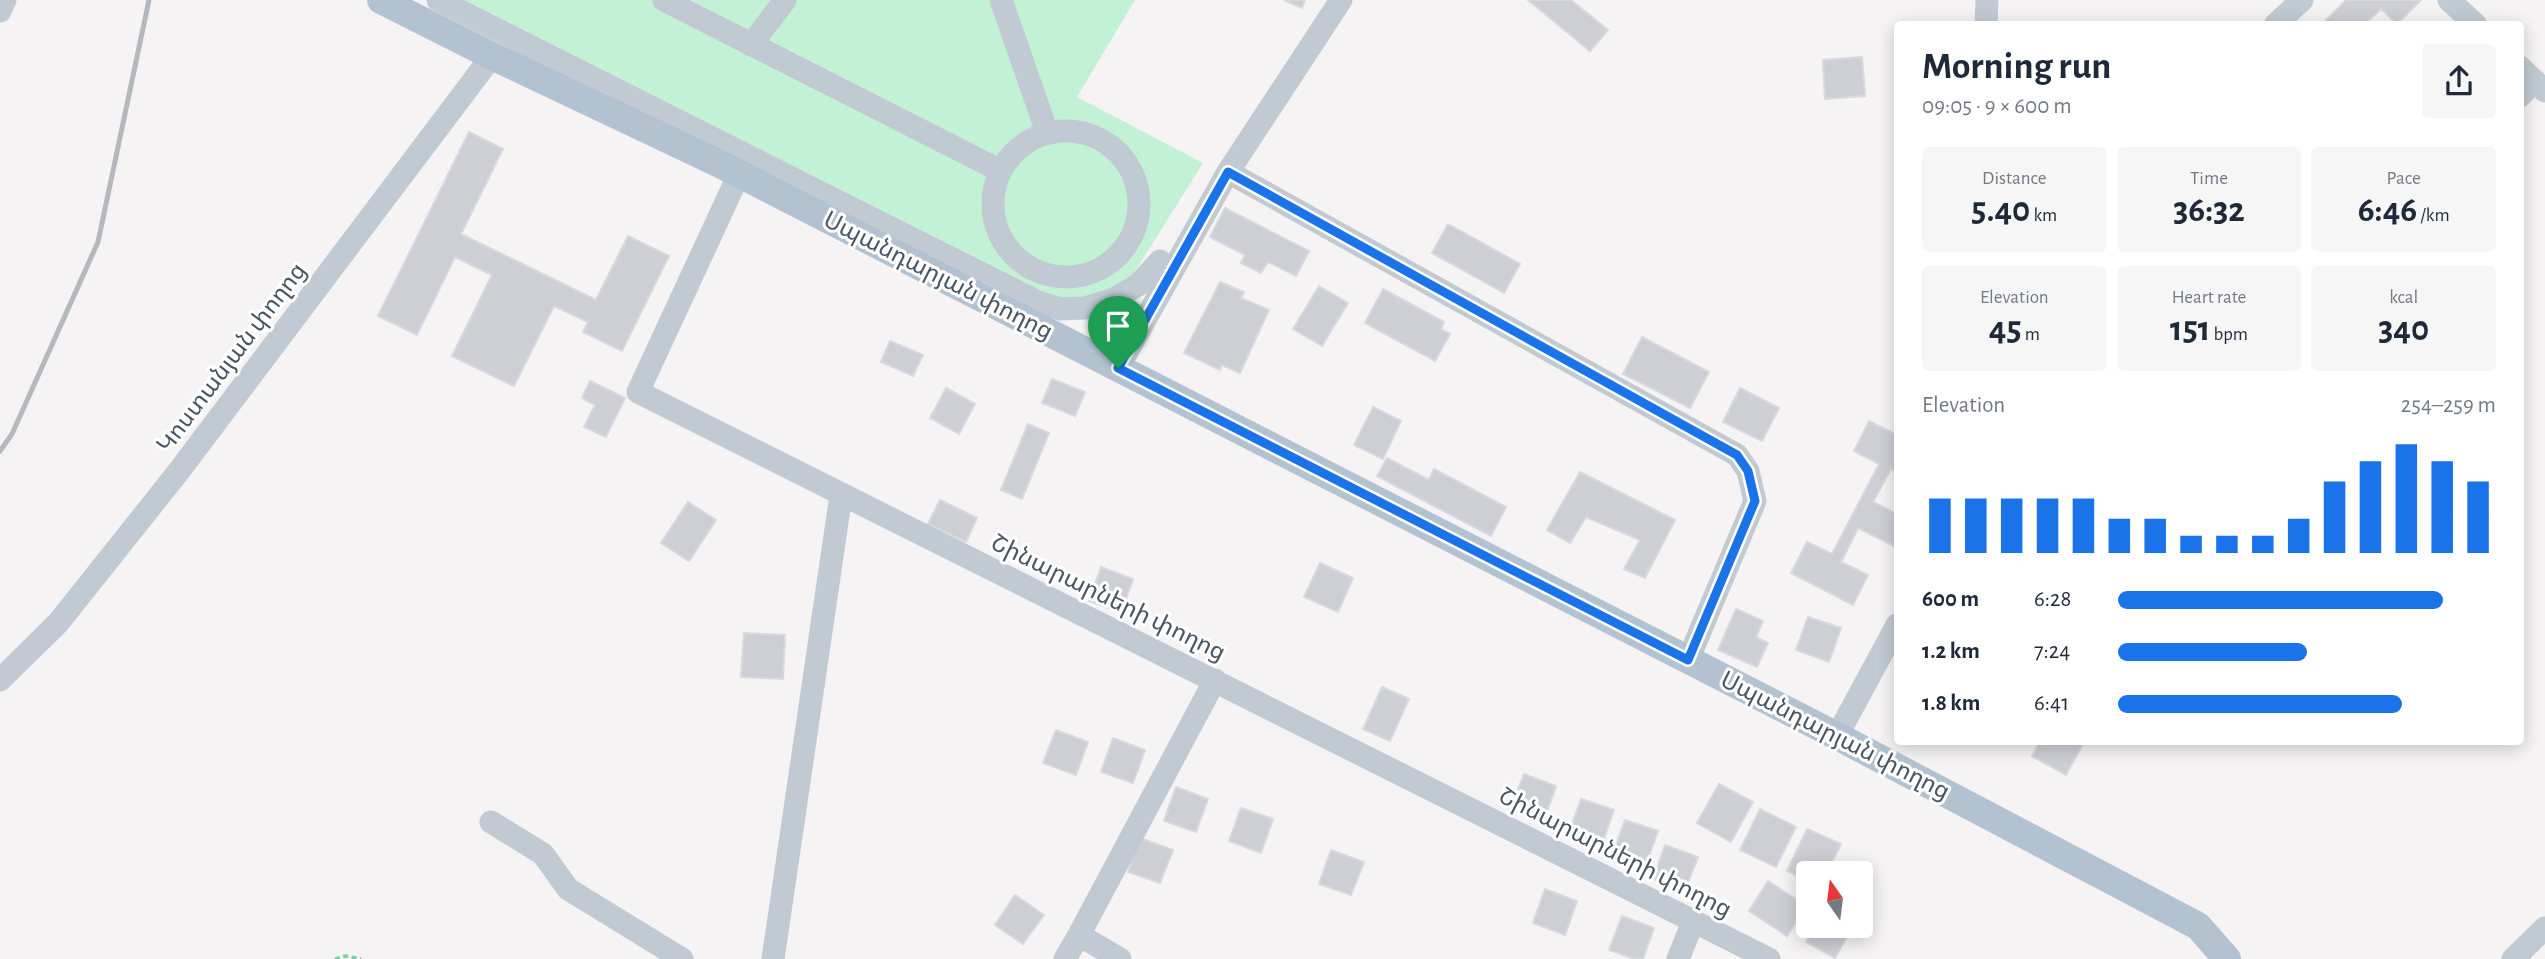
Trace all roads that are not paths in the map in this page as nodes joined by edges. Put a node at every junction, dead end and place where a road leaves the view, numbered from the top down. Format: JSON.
{"nodes":[{"id":1,"x":5,"y":0,"type":"edge"},
{"id":2,"x":381,"y":0,"type":"edge"},
{"id":3,"x":438,"y":0,"type":"edge"},
{"id":4,"x":664,"y":0,"type":"edge"},
{"id":5,"x":785,"y":0,"type":"edge"},
{"id":6,"x":1001,"y":0,"type":"edge"},
{"id":7,"x":1341,"y":0,"type":"edge"},
{"id":8,"x":1987,"y":0,"type":"edge"},
{"id":9,"x":2302,"y":0,"type":"edge"},
{"id":10,"x":2449,"y":0,"type":"edge"},
{"id":11,"x":0,"y":11,"type":"edge"},
{"id":12,"x":1986,"y":21,"type":"edge"},
{"id":13,"x":2279,"y":21,"type":"edge"},
{"id":14,"x":2472,"y":21,"type":"edge"},
{"id":15,"x":751,"y":45,"type":"junction"},
{"id":16,"x":492,"y":56,"type":"junction"},
{"id":17,"x":1046,"y":132,"type":"junction"},
{"id":18,"x":999,"y":170,"type":"junction"},
{"id":19,"x":1228,"y":172,"type":"junction"},
{"id":20,"x":739,"y":174,"type":"junction"},
{"id":21,"x":1019,"y":260,"type":"junction"},
{"id":22,"x":1160,"y":261,"type":"dead end"},
{"id":23,"x":1003,"y":284,"type":"junction"},
{"id":24,"x":1118,"y":368,"type":"junction"},
{"id":25,"x":841,"y":495,"type":"junction"},
{"id":26,"x":1894,"y":631,"type":"edge"},
{"id":27,"x":1688,"y":660,"type":"junction"},
{"id":28,"x":0,"y":680,"type":"edge"},
{"id":29,"x":1215,"y":680,"type":"junction"},
{"id":30,"x":1837,"y":736,"type":"junction"},
{"id":31,"x":491,"y":822,"type":"dead end"},
{"id":32,"x":1693,"y":922,"type":"junction"},
{"id":33,"x":2545,"y":928,"type":"edge"},
{"id":34,"x":1079,"y":935,"type":"junction"},
{"id":35,"x":682,"y":959,"type":"edge"},
{"id":36,"x":773,"y":959,"type":"edge"},
{"id":37,"x":1065,"y":959,"type":"edge"},
{"id":38,"x":1120,"y":959,"type":"edge"},
{"id":39,"x":1678,"y":959,"type":"edge"},
{"id":40,"x":1769,"y":959,"type":"edge"},
{"id":41,"x":2228,"y":959,"type":"edge"},
{"id":42,"x":2513,"y":959,"type":"edge"}],
"edges":[{"from":1,"to":11,"type":"street"},
{"from":2,"to":16,"type":"main road","name":"Սպանդարյան փողոց"},
{"from":3,"to":23,"type":"street"},
{"from":4,"to":15,"type":"street"},
{"from":5,"to":15,"type":"street"},
{"from":6,"to":17,"type":"street"},
{"from":7,"to":19,"type":"street"},
{"from":8,"to":12,"type":"street"},
{"from":9,"to":13,"type":"street"},
{"from":10,"to":14,"type":"street"},
{"from":15,"to":18,"type":"street"},
{"from":16,"to":20,"type":"main road","name":"Սպանդարյան փողոց"},
{"from":16,"to":28,"type":"street","name":"Կոստանյան փողոց"},
{"from":17,"to":18,"type":"street"},
{"from":17,"to":21,"type":"street"},
{"from":18,"to":21,"type":"street"},
{"from":19,"to":24,"type":"street"},
{"from":19,"to":27,"type":"street"},
{"from":20,"to":24,"type":"main road","name":"Սպանդարյան փողոց"},
{"from":20,"to":25,"type":"street","name":"Շինարարների փողոց"},
{"from":21,"to":23,"type":"street"},
{"from":22,"to":23,"type":"street"},
{"from":24,"to":27,"type":"main road","name":"Սպանդարյան փողոց"},
{"from":25,"to":29,"type":"street","name":"Շինարարների փողոց"},
{"from":25,"to":36,"type":"street"},
{"from":26,"to":30,"type":"street"},
{"from":27,"to":30,"type":"main road","name":"Սպանդարյան փողոց"},
{"from":29,"to":32,"type":"street","name":"Շինարարների փողոց"},
{"from":29,"to":34,"type":"street"},
{"from":30,"to":41,"type":"main road","name":"Սպանդարյան փողոց"},
{"from":31,"to":35,"type":"street"},
{"from":32,"to":39,"type":"street"},
{"from":32,"to":40,"type":"street","name":"Շինարարների փողոց"},
{"from":33,"to":42,"type":"street"},
{"from":34,"to":37,"type":"street"},
{"from":34,"to":38,"type":"street"}]}
